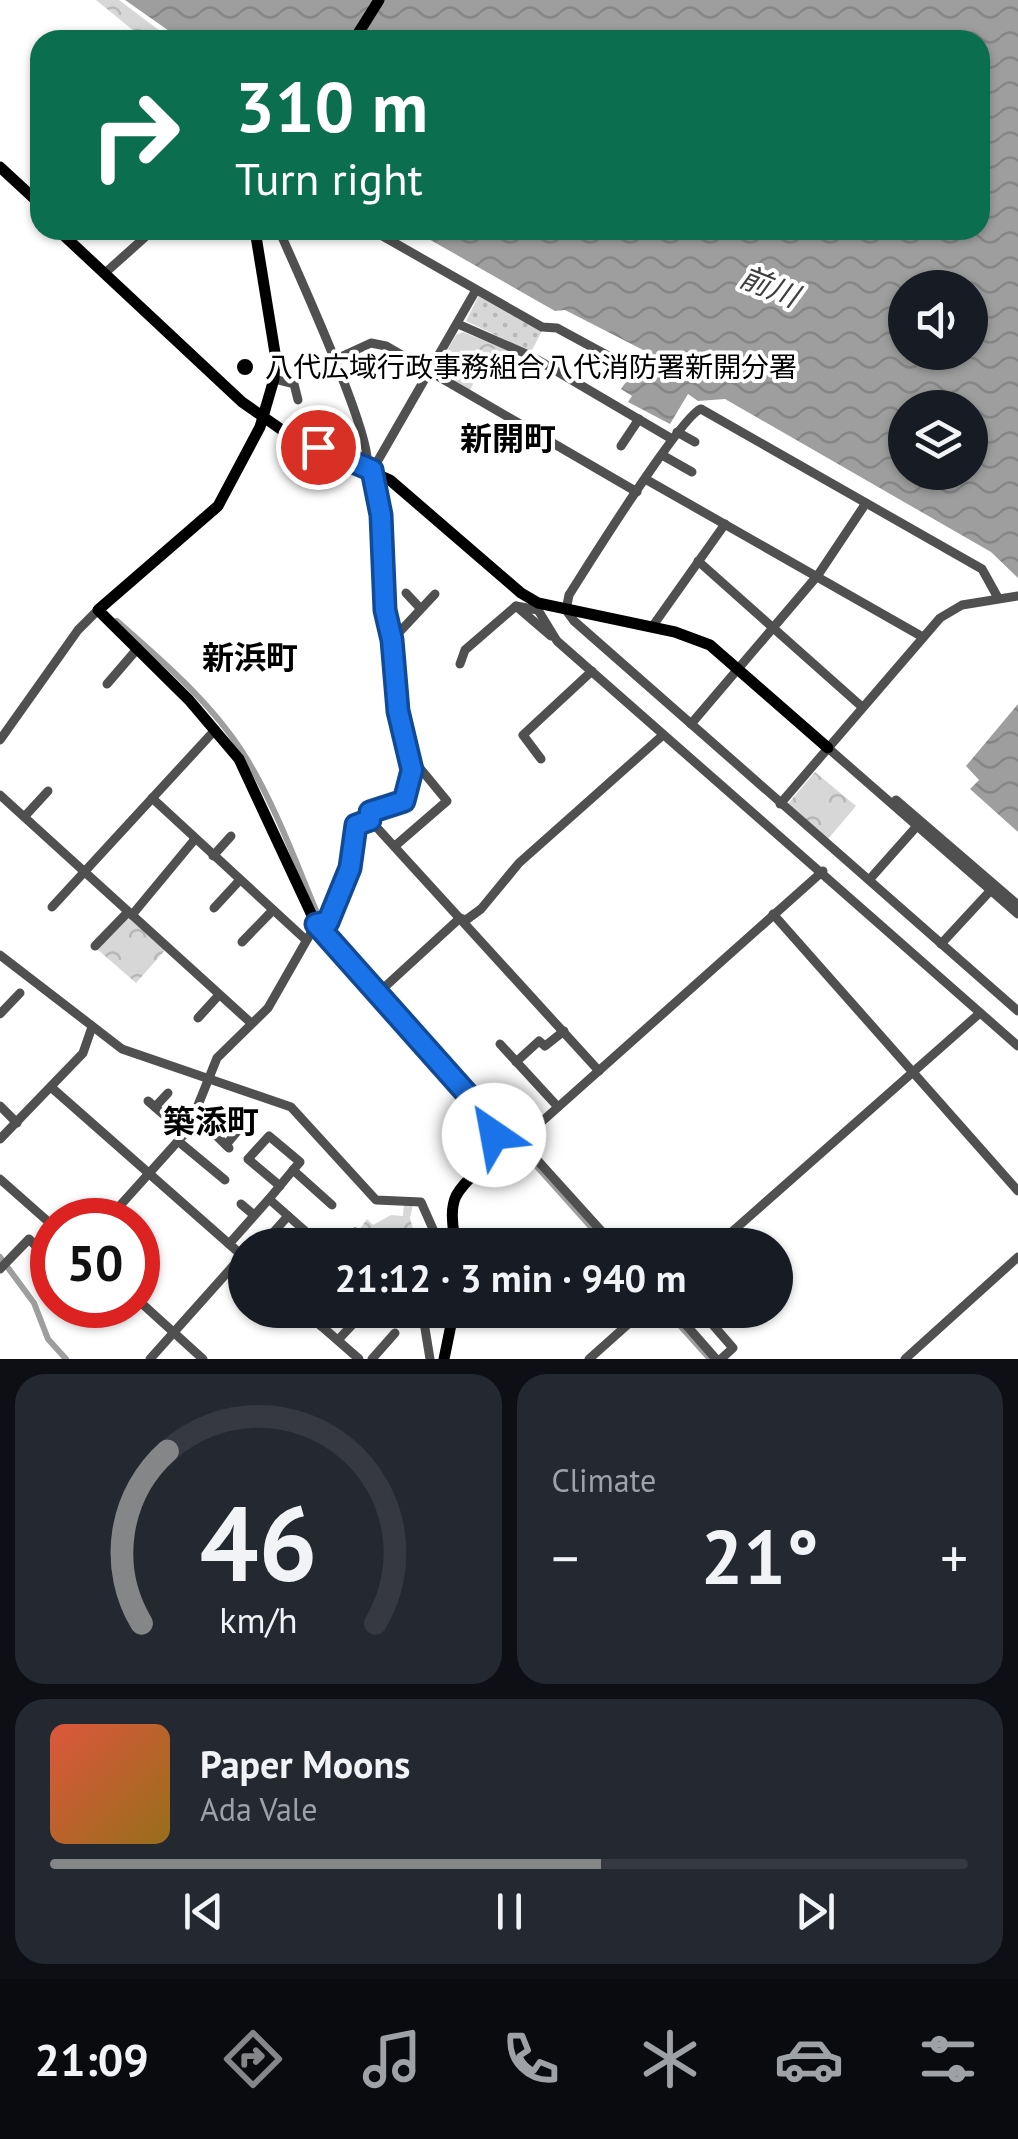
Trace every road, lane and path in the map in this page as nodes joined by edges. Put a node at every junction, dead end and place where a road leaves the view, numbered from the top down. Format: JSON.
{"nodes":[{"id":1,"x":379,"y":0,"type":"edge"},
{"id":2,"x":360,"y":30,"type":"edge"},
{"id":3,"x":0,"y":166,"type":"edge"},
{"id":4,"x":0,"y":176,"type":"edge"},
{"id":5,"x":30,"y":194,"type":"edge"},
{"id":6,"x":30,"y":204,"type":"edge"},
{"id":7,"x":70,"y":240,"type":"edge"},
{"id":8,"x":78,"y":240,"type":"edge"},
{"id":9,"x":142,"y":240,"type":"edge"},
{"id":10,"x":257,"y":240,"type":"edge"},
{"id":11,"x":284,"y":240,"type":"edge"},
{"id":12,"x":389,"y":240,"type":"edge"},
{"id":13,"x":108,"y":272,"type":"junction"},
{"id":14,"x":476,"y":290,"type":"junction"},
{"id":15,"x":458,"y":324,"type":"junction"},
{"id":16,"x":334,"y":360,"type":"junction"},
{"id":17,"x":627,"y":366,"type":"dead end"},
{"id":18,"x":429,"y":371,"type":"junction"},
{"id":19,"x":274,"y":379,"type":"junction"},
{"id":20,"x":348,"y":398,"type":"junction"},
{"id":21,"x":298,"y":400,"type":"dead end"},
{"id":22,"x":335,"y":404,"type":"dead end"},
{"id":23,"x":264,"y":415,"type":"junction"},
{"id":24,"x":639,"y":419,"type":"junction"},
{"id":25,"x":675,"y":435,"type":"junction"},
{"id":26,"x":694,"y":442,"type":"dead end"},
{"id":27,"x":621,"y":446,"type":"dead end"},
{"id":28,"x":662,"y":455,"type":"junction"},
{"id":29,"x":371,"y":466,"type":"junction"},
{"id":30,"x":692,"y":472,"type":"dead end"},
{"id":31,"x":646,"y":480,"type":"junction"},
{"id":32,"x":637,"y":492,"type":"junction"},
{"id":33,"x":866,"y":503,"type":"junction"},
{"id":34,"x":725,"y":524,"type":"junction"},
{"id":35,"x":698,"y":562,"type":"junction"},
{"id":36,"x":818,"y":575,"type":"junction"},
{"id":37,"x":406,"y":594,"type":"dead end"},
{"id":38,"x":436,"y":594,"type":"dead end"},
{"id":39,"x":997,"y":596,"type":"junction"},
{"id":40,"x":1018,"y":596,"type":"edge"},
{"id":41,"x":516,"y":606,"type":"junction"},
{"id":42,"x":538,"y":606,"type":"junction"},
{"id":43,"x":566,"y":606,"type":"junction"},
{"id":44,"x":420,"y":608,"type":"junction"},
{"id":45,"x":98,"y":610,"type":"junction"},
{"id":46,"x":654,"y":624,"type":"junction"},
{"id":47,"x":773,"y":629,"type":"junction"},
{"id":48,"x":920,"y":636,"type":"junction"},
{"id":49,"x":392,"y":640,"type":"junction"},
{"id":50,"x":557,"y":641,"type":"junction"},
{"id":51,"x":138,"y":648,"type":"junction"},
{"id":52,"x":460,"y":664,"type":"dead end"},
{"id":53,"x":741,"y":668,"type":"junction"},
{"id":54,"x":592,"y":671,"type":"junction"},
{"id":55,"x":107,"y":684,"type":"dead end"},
{"id":56,"x":861,"y":706,"type":"junction"},
{"id":57,"x":691,"y":724,"type":"junction"},
{"id":58,"x":216,"y":730,"type":"junction"},
{"id":59,"x":662,"y":735,"type":"junction"},
{"id":60,"x":0,"y":740,"type":"edge"},
{"id":61,"x":829,"y":745,"type":"junction"},
{"id":62,"x":542,"y":759,"type":"dead end"},
{"id":63,"x":412,"y":770,"type":"junction"},
{"id":64,"x":48,"y":790,"type":"dead end"},
{"id":65,"x":0,"y":795,"type":"edge"},
{"id":66,"x":152,"y":798,"type":"junction"},
{"id":67,"x":780,"y":804,"type":"junction"},
{"id":68,"x":25,"y":816,"type":"junction"},
{"id":69,"x":370,"y":820,"type":"junction"},
{"id":70,"x":917,"y":826,"type":"junction"},
{"id":71,"x":232,"y":836,"type":"dead end"},
{"id":72,"x":196,"y":839,"type":"junction"},
{"id":73,"x":395,"y":846,"type":"junction"},
{"id":74,"x":214,"y":856,"type":"junction"},
{"id":75,"x":84,"y":871,"type":"junction"},
{"id":76,"x":823,"y":872,"type":"junction"},
{"id":77,"x":869,"y":880,"type":"junction"},
{"id":78,"x":238,"y":881,"type":"junction"},
{"id":79,"x":991,"y":890,"type":"junction"},
{"id":80,"x":1018,"y":905,"type":"edge"},
{"id":81,"x":52,"y":906,"type":"dead end"},
{"id":82,"x":214,"y":908,"type":"dead end"},
{"id":83,"x":273,"y":910,"type":"junction"},
{"id":84,"x":130,"y":914,"type":"junction"},
{"id":85,"x":773,"y":914,"type":"junction"},
{"id":86,"x":1018,"y":914,"type":"edge"},
{"id":87,"x":460,"y":918,"type":"junction"},
{"id":88,"x":316,"y":924,"type":"junction"},
{"id":89,"x":306,"y":940,"type":"junction"},
{"id":90,"x":242,"y":942,"type":"dead end"},
{"id":91,"x":941,"y":944,"type":"junction"},
{"id":92,"x":95,"y":946,"type":"dead end"},
{"id":93,"x":0,"y":955,"type":"edge"},
{"id":94,"x":20,"y":993,"type":"dead end"},
{"id":95,"x":377,"y":994,"type":"junction"},
{"id":96,"x":218,"y":996,"type":"junction"},
{"id":97,"x":1018,"y":1011,"type":"edge"},
{"id":98,"x":980,"y":1013,"type":"junction"},
{"id":99,"x":0,"y":1014,"type":"edge"},
{"id":100,"x":198,"y":1018,"type":"dead end"},
{"id":101,"x":251,"y":1023,"type":"junction"},
{"id":102,"x":92,"y":1027,"type":"junction"},
{"id":103,"x":564,"y":1031,"type":"junction"},
{"id":104,"x":1016,"y":1042,"type":"edge"},
{"id":105,"x":500,"y":1044,"type":"dead end"},
{"id":106,"x":516,"y":1062,"type":"junction"},
{"id":107,"x":599,"y":1071,"type":"junction"},
{"id":108,"x":912,"y":1074,"type":"junction"},
{"id":109,"x":208,"y":1079,"type":"junction"},
{"id":110,"x":52,"y":1088,"type":"junction"},
{"id":111,"x":168,"y":1093,"type":"dead end"},
{"id":112,"x":0,"y":1106,"type":"edge"},
{"id":113,"x":558,"y":1108,"type":"junction"},
{"id":114,"x":195,"y":1115,"type":"junction"},
{"id":115,"x":249,"y":1117,"type":"dead end"},
{"id":116,"x":17,"y":1122,"type":"junction"},
{"id":117,"x":182,"y":1137,"type":"junction"},
{"id":118,"x":0,"y":1140,"type":"edge"},
{"id":119,"x":520,"y":1142,"type":"junction"},
{"id":120,"x":498,"y":1147,"type":"junction"},
{"id":121,"x":300,"y":1162,"type":"junction"},
{"id":122,"x":148,"y":1173,"type":"junction"},
{"id":123,"x":0,"y":1179,"type":"edge"},
{"id":124,"x":225,"y":1180,"type":"dead end"},
{"id":125,"x":280,"y":1186,"type":"junction"},
{"id":126,"x":1018,"y":1191,"type":"edge"},
{"id":127,"x":126,"y":1198,"type":"edge"},
{"id":128,"x":269,"y":1198,"type":"junction"},
{"id":129,"x":241,"y":1204,"type":"dead end"},
{"id":130,"x":30,"y":1206,"type":"edge"},
{"id":131,"x":332,"y":1206,"type":"dead end"},
{"id":132,"x":254,"y":1216,"type":"junction"},
{"id":133,"x":288,"y":1216,"type":"junction"},
{"id":134,"x":243,"y":1228,"type":"edge"},
{"id":135,"x":277,"y":1228,"type":"edge"},
{"id":136,"x":302,"y":1228,"type":"edge"},
{"id":137,"x":432,"y":1228,"type":"edge"},
{"id":138,"x":453,"y":1228,"type":"edge"},
{"id":139,"x":598,"y":1228,"type":"edge"},
{"id":140,"x":736,"y":1228,"type":"edge"},
{"id":141,"x":30,"y":1240,"type":"edge"},
{"id":142,"x":228,"y":1243,"type":"edge"},
{"id":143,"x":1018,"y":1257,"type":"edge"},
{"id":144,"x":3,"y":1266,"type":"edge"},
{"id":145,"x":228,"y":1273,"type":"edge"},
{"id":146,"x":160,"y":1320,"type":"edge"},
{"id":147,"x":323,"y":1328,"type":"edge"},
{"id":148,"x":349,"y":1328,"type":"edge"},
{"id":149,"x":425,"y":1328,"type":"edge"},
{"id":150,"x":450,"y":1328,"type":"edge"},
{"id":151,"x":624,"y":1328,"type":"edge"},
{"id":152,"x":690,"y":1328,"type":"edge"},
{"id":153,"x":716,"y":1328,"type":"edge"},
{"id":154,"x":174,"y":1332,"type":"junction"},
{"id":155,"x":395,"y":1333,"type":"dead end"},
{"id":156,"x":338,"y":1340,"type":"junction"},
{"id":157,"x":150,"y":1359,"type":"edge"},
{"id":158,"x":203,"y":1359,"type":"edge"},
{"id":159,"x":358,"y":1359,"type":"edge"},
{"id":160,"x":372,"y":1359,"type":"edge"},
{"id":161,"x":430,"y":1359,"type":"edge"},
{"id":162,"x":444,"y":1359,"type":"edge"},
{"id":163,"x":590,"y":1359,"type":"edge"},
{"id":164,"x":718,"y":1359,"type":"edge"},
{"id":165,"x":904,"y":1359,"type":"edge"}],
"edges":[{"from":1,"to":2,"type":"main road"},
{"from":3,"to":5,"type":"main road"},
{"from":4,"to":6,"type":"main road"},
{"from":7,"to":13,"type":"main road"},
{"from":8,"to":13,"type":"main road"},
{"from":9,"to":13,"type":"street"},
{"from":10,"to":19,"type":"main road"},
{"from":11,"to":16,"type":"street"},
{"from":12,"to":14,"type":"street"},
{"from":13,"to":23,"type":"main road"},
{"from":14,"to":15,"type":"street"},
{"from":14,"to":17,"type":"street"},
{"from":15,"to":18,"type":"street"},
{"from":15,"to":24,"type":"street"},
{"from":16,"to":18,"type":"street"},
{"from":16,"to":20,"type":"street"},
{"from":18,"to":29,"type":"street"},
{"from":18,"to":32,"type":"street"},
{"from":19,"to":21,"type":"street"},
{"from":19,"to":23,"type":"main road"},
{"from":20,"to":22,"type":"street"},
{"from":20,"to":29,"type":"street"},
{"from":23,"to":29,"type":"main road"},
{"from":23,"to":45,"type":"main road"},
{"from":24,"to":25,"type":"street"},
{"from":24,"to":27,"type":"street"},
{"from":25,"to":26,"type":"street"},
{"from":25,"to":28,"type":"street"},
{"from":25,"to":33,"type":"street"},
{"from":28,"to":30,"type":"street"},
{"from":28,"to":31,"type":"street"},
{"from":29,"to":42,"type":"main road"},
{"from":29,"to":43,"type":"main road"},
{"from":29,"to":49,"type":"street"},
{"from":31,"to":32,"type":"street"},
{"from":31,"to":34,"type":"street"},
{"from":32,"to":43,"type":"street"},
{"from":33,"to":36,"type":"street"},
{"from":33,"to":39,"type":"street"},
{"from":34,"to":35,"type":"street"},
{"from":34,"to":36,"type":"street"},
{"from":35,"to":46,"type":"street"},
{"from":35,"to":47,"type":"street"},
{"from":36,"to":47,"type":"street"},
{"from":36,"to":48,"type":"street"},
{"from":37,"to":44,"type":"street"},
{"from":38,"to":44,"type":"street"},
{"from":39,"to":40,"type":"street"},
{"from":39,"to":48,"type":"street"},
{"from":41,"to":42,"type":"street"},
{"from":41,"to":50,"type":"street"},
{"from":41,"to":52,"type":"street"},
{"from":42,"to":43,"type":"main road"},
{"from":42,"to":50,"type":"street"},
{"from":43,"to":46,"type":"main road"},
{"from":43,"to":57,"type":"street"},
{"from":44,"to":49,"type":"street"},
{"from":45,"to":51,"type":"main road"},
{"from":45,"to":60,"type":"street"},
{"from":46,"to":53,"type":"main road"},
{"from":47,"to":53,"type":"street"},
{"from":47,"to":56,"type":"street"},
{"from":48,"to":56,"type":"street"},
{"from":49,"to":63,"type":"street"},
{"from":50,"to":54,"type":"street"},
{"from":51,"to":55,"type":"street"},
{"from":51,"to":58,"type":"main road"},
{"from":53,"to":57,"type":"street"},
{"from":53,"to":61,"type":"main road"},
{"from":54,"to":59,"type":"street"},
{"from":54,"to":62,"type":"street"},
{"from":56,"to":61,"type":"street"},
{"from":57,"to":67,"type":"street"},
{"from":58,"to":66,"type":"street"},
{"from":58,"to":88,"type":"main road"},
{"from":59,"to":76,"type":"street"},
{"from":59,"to":87,"type":"street"},
{"from":61,"to":67,"type":"street"},
{"from":61,"to":70,"type":"street"},
{"from":61,"to":80,"type":"street"},
{"from":63,"to":69,"type":"street"},
{"from":63,"to":73,"type":"street"},
{"from":64,"to":68,"type":"street"},
{"from":65,"to":68,"type":"street"},
{"from":66,"to":72,"type":"street"},
{"from":66,"to":75,"type":"street"},
{"from":67,"to":77,"type":"street"},
{"from":68,"to":75,"type":"street"},
{"from":69,"to":73,"type":"street"},
{"from":69,"to":88,"type":"street"},
{"from":70,"to":77,"type":"street"},
{"from":70,"to":79,"type":"street"},
{"from":71,"to":74,"type":"street"},
{"from":72,"to":74,"type":"street"},
{"from":72,"to":84,"type":"street"},
{"from":73,"to":87,"type":"street"},
{"from":74,"to":78,"type":"street"},
{"from":75,"to":81,"type":"street"},
{"from":75,"to":84,"type":"street"},
{"from":76,"to":85,"type":"street"},
{"from":76,"to":98,"type":"street"},
{"from":77,"to":91,"type":"street"},
{"from":78,"to":82,"type":"street"},
{"from":78,"to":83,"type":"street"},
{"from":79,"to":86,"type":"street"},
{"from":79,"to":91,"type":"street"},
{"from":83,"to":89,"type":"street"},
{"from":83,"to":90,"type":"street"},
{"from":84,"to":92,"type":"street"},
{"from":84,"to":96,"type":"street"},
{"from":85,"to":107,"type":"street"},
{"from":85,"to":108,"type":"street"},
{"from":87,"to":95,"type":"street"},
{"from":87,"to":103,"type":"street"},
{"from":88,"to":89,"type":"street"},
{"from":88,"to":95,"type":"main road"},
{"from":89,"to":101,"type":"street"},
{"from":91,"to":97,"type":"street"},
{"from":93,"to":102,"type":"street"},
{"from":94,"to":99,"type":"street"},
{"from":95,"to":120,"type":"main road"},
{"from":96,"to":100,"type":"street"},
{"from":96,"to":101,"type":"street"},
{"from":98,"to":104,"type":"street"},
{"from":98,"to":108,"type":"street"},
{"from":101,"to":109,"type":"street"},
{"from":102,"to":109,"type":"street"},
{"from":102,"to":110,"type":"street"},
{"from":103,"to":106,"type":"street"},
{"from":103,"to":107,"type":"street"},
{"from":105,"to":106,"type":"street"},
{"from":106,"to":113,"type":"street"},
{"from":107,"to":113,"type":"street"},
{"from":108,"to":126,"type":"street"},
{"from":108,"to":140,"type":"street"},
{"from":109,"to":114,"type":"street"},
{"from":109,"to":137,"type":"street"},
{"from":110,"to":116,"type":"street"},
{"from":110,"to":122,"type":"street"},
{"from":111,"to":117,"type":"street"},
{"from":112,"to":116,"type":"street"},
{"from":113,"to":119,"type":"street"},
{"from":114,"to":115,"type":"street"},
{"from":114,"to":117,"type":"street"},
{"from":116,"to":118,"type":"street"},
{"from":117,"to":122,"type":"street"},
{"from":117,"to":124,"type":"street"},
{"from":119,"to":120,"type":"street"},
{"from":119,"to":139,"type":"street"},
{"from":120,"to":138,"type":"main road"},
{"from":121,"to":125,"type":"street"},
{"from":121,"to":125,"type":"street"},
{"from":121,"to":131,"type":"street"},
{"from":122,"to":127,"type":"street"},
{"from":122,"to":142,"type":"street"},
{"from":123,"to":130,"type":"street"},
{"from":125,"to":128,"type":"street"},
{"from":128,"to":132,"type":"street"},
{"from":128,"to":133,"type":"street"},
{"from":129,"to":132,"type":"street"},
{"from":132,"to":134,"type":"street"},
{"from":133,"to":135,"type":"street"},
{"from":133,"to":136,"type":"street"},
{"from":141,"to":144,"type":"street"},
{"from":143,"to":165,"type":"street"},
{"from":145,"to":154,"type":"street"},
{"from":146,"to":154,"type":"street"},
{"from":147,"to":156,"type":"street"},
{"from":148,"to":156,"type":"street"},
{"from":149,"to":161,"type":"street"},
{"from":150,"to":162,"type":"main road"},
{"from":151,"to":163,"type":"street"},
{"from":152,"to":164,"type":"street"},
{"from":153,"to":164,"type":"street"},
{"from":154,"to":157,"type":"street"},
{"from":154,"to":158,"type":"street"},
{"from":155,"to":160,"type":"street"},
{"from":156,"to":159,"type":"street"}]}
